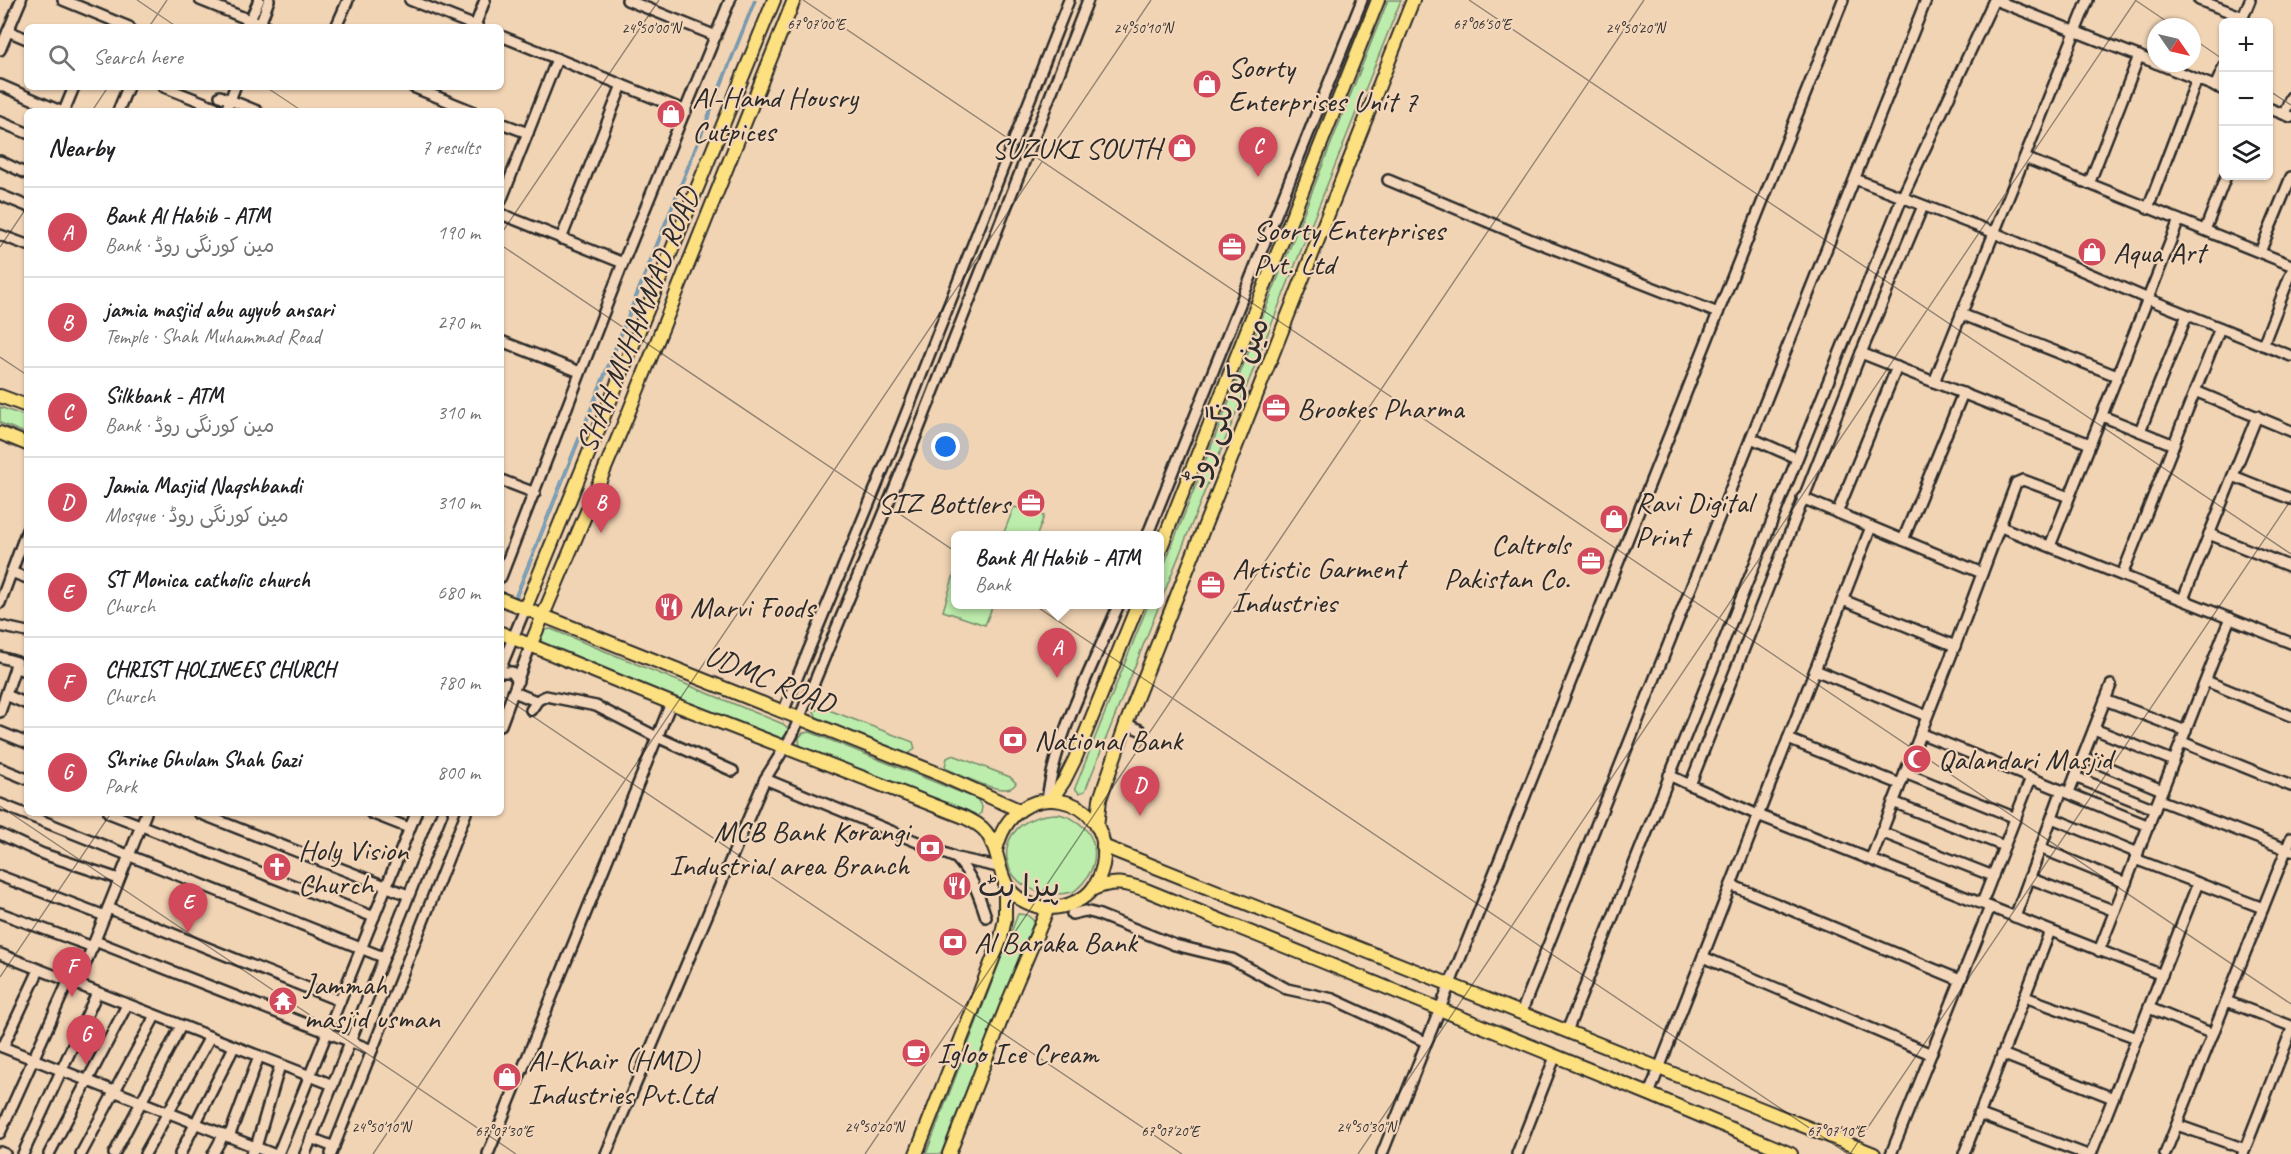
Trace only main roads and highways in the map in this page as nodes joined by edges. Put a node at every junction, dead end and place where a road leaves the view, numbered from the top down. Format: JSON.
{"nodes":[{"id":1,"x":774,"y":0,"type":"edge"},
{"id":2,"x":794,"y":0,"type":"edge"},
{"id":3,"x":1378,"y":0,"type":"edge"},
{"id":4,"x":1413,"y":0,"type":"edge"},
{"id":5,"x":0,"y":396,"type":"edge"},
{"id":6,"x":24,"y":405,"type":"edge"},
{"id":7,"x":0,"y":434,"type":"edge"},
{"id":8,"x":24,"y":443,"type":"edge"},
{"id":9,"x":1164,"y":539,"type":"edge"},
{"id":10,"x":504,"y":600,"type":"edge"},
{"id":11,"x":525,"y":609,"type":"junction"},
{"id":12,"x":1136,"y":609,"type":"edge"},
{"id":13,"x":542,"y":616,"type":"junction"},
{"id":14,"x":507,"y":636,"type":"edge"},
{"id":15,"x":531,"y":644,"type":"junction"},
{"id":16,"x":1049,"y":800,"type":"junction"},
{"id":17,"x":1019,"y":810,"type":"junction"},
{"id":18,"x":1097,"y":826,"type":"junction"},
{"id":19,"x":1103,"y":846,"type":"junction"},
{"id":20,"x":996,"y":851,"type":"junction"},
{"id":21,"x":1005,"y":883,"type":"junction"},
{"id":22,"x":1092,"y":889,"type":"junction"},
{"id":23,"x":1048,"y":908,"type":"junction"},
{"id":24,"x":916,"y":1154,"type":"edge"},
{"id":25,"x":949,"y":1154,"type":"edge"},
{"id":26,"x":1791,"y":1154,"type":"edge"},
{"id":27,"x":1874,"y":1154,"type":"edge"}],
"edges":[{"from":1,"to":11,"type":"main road","name":"SHAH MUHAMMAD ROAD"},
{"from":2,"to":13,"type":"main road","name":"SHAH MUHAMMAD ROAD"},
{"from":3,"to":9,"type":"main road","name":"مین کورنگی روڈ"},
{"from":4,"to":18,"type":"main road","name":"مین کورنگی روڈ"},
{"from":5,"to":6,"type":"main road"},
{"from":7,"to":8,"type":"main road"},
{"from":10,"to":11,"type":"main road","name":"UDMC ROAD"},
{"from":11,"to":13,"type":"main road","name":"UDMC ROAD"},
{"from":12,"to":16,"type":"main road"},
{"from":13,"to":15,"type":"main road","name":"SHAH MUHAMMAD ROAD"},
{"from":13,"to":17,"type":"main road","name":"UDMC ROAD"},
{"from":14,"to":15,"type":"main road","name":"UDMC ROAD"},
{"from":15,"to":20,"type":"main road","name":"UDMC ROAD"},
{"from":16,"to":17,"type":"main road"},
{"from":16,"to":18,"type":"main road"},
{"from":17,"to":20,"type":"main road"},
{"from":18,"to":19,"type":"main road"},
{"from":19,"to":22,"type":"main road"},
{"from":19,"to":27,"type":"main road"},
{"from":20,"to":21,"type":"main road"},
{"from":21,"to":23,"type":"main road"},
{"from":21,"to":24,"type":"main road"},
{"from":22,"to":23,"type":"main road"},
{"from":22,"to":26,"type":"main road"},
{"from":23,"to":25,"type":"main road"}]}
